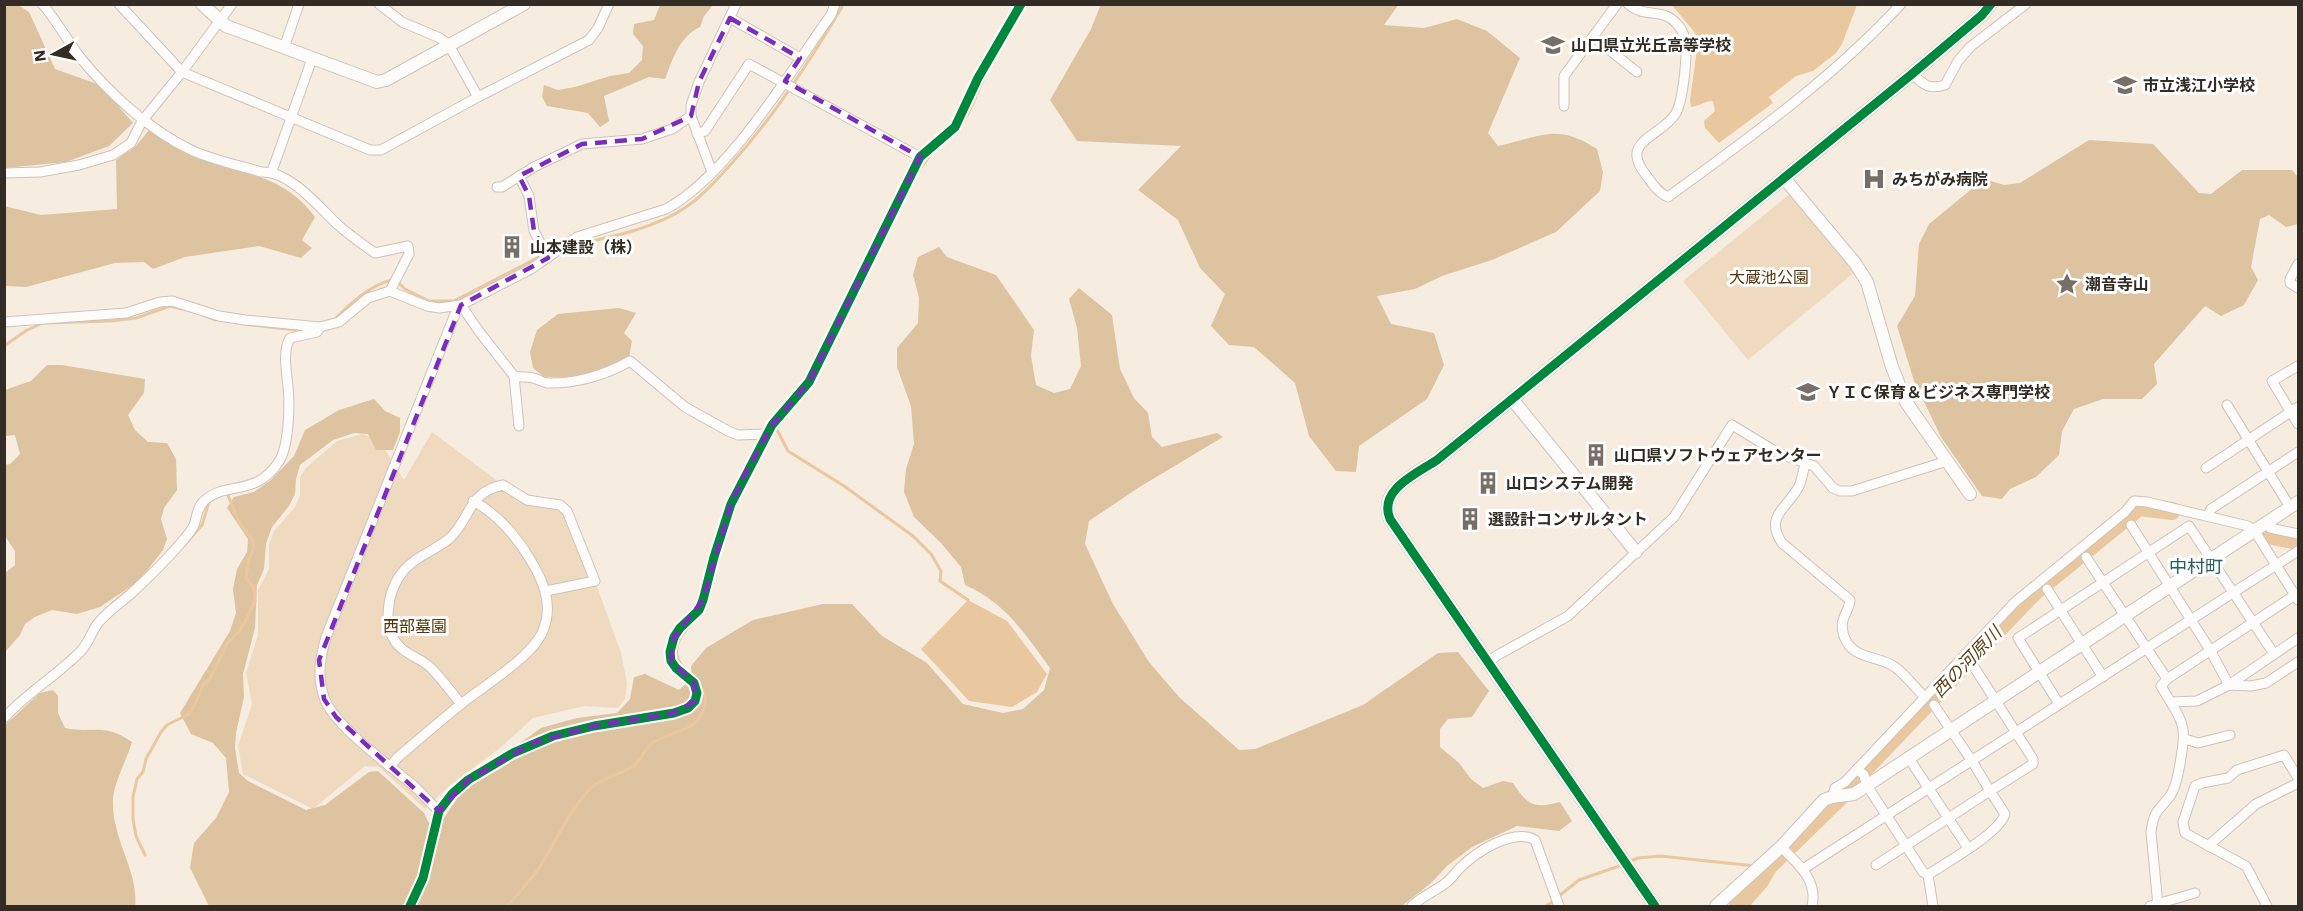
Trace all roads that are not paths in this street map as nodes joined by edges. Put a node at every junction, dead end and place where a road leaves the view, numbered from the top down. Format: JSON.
{"nodes":[{"id":1,"x":119,"y":4,"type":"edge"},
{"id":2,"x":202,"y":4,"type":"edge"},
{"id":3,"x":232,"y":4,"type":"edge"},
{"id":4,"x":299,"y":4,"type":"edge"},
{"id":5,"x":379,"y":4,"type":"edge"},
{"id":6,"x":524,"y":4,"type":"edge"},
{"id":7,"x":609,"y":4,"type":"edge"},
{"id":8,"x":736,"y":4,"type":"edge"},
{"id":9,"x":835,"y":4,"type":"edge"},
{"id":10,"x":1021,"y":4,"type":"edge"},
{"id":11,"x":1617,"y":4,"type":"edge"},
{"id":12,"x":1628,"y":4,"type":"edge"},
{"id":13,"x":1901,"y":4,"type":"edge"},
{"id":14,"x":1991,"y":4,"type":"edge"},
{"id":15,"x":2025,"y":4,"type":"edge"},
{"id":16,"x":46,"y":5,"type":"edge"},
{"id":17,"x":508,"y":8,"type":"edge"},
{"id":18,"x":730,"y":18,"type":"junction"},
{"id":19,"x":220,"y":21,"type":"junction"},
{"id":20,"x":1593,"y":37,"type":"junction"},
{"id":21,"x":449,"y":45,"type":"junction"},
{"id":22,"x":284,"y":48,"type":"junction"},
{"id":23,"x":800,"y":58,"type":"junction"},
{"id":24,"x":312,"y":59,"type":"junction"},
{"id":25,"x":182,"y":72,"type":"junction"},
{"id":26,"x":1637,"y":72,"type":"dead end"},
{"id":27,"x":1912,"y":74,"type":"junction"},
{"id":28,"x":783,"y":83,"type":"junction"},
{"id":29,"x":478,"y":97,"type":"junction"},
{"id":30,"x":1564,"y":106,"type":"dead end"},
{"id":31,"x":691,"y":116,"type":"junction"},
{"id":32,"x":290,"y":118,"type":"junction"},
{"id":33,"x":142,"y":121,"type":"junction"},
{"id":34,"x":697,"y":134,"type":"junction"},
{"id":35,"x":920,"y":157,"type":"junction"},
{"id":36,"x":272,"y":171,"type":"junction"},
{"id":37,"x":712,"y":172,"type":"junction"},
{"id":38,"x":4,"y":173,"type":"edge"},
{"id":39,"x":519,"y":177,"type":"junction"},
{"id":40,"x":1784,"y":178,"type":"junction"},
{"id":41,"x":497,"y":187,"type":"dead end"},
{"id":42,"x":549,"y":258,"type":"junction"},
{"id":43,"x":2298,"y":264,"type":"edge"},
{"id":44,"x":2298,"y":288,"type":"edge"},
{"id":45,"x":390,"y":291,"type":"junction"},
{"id":46,"x":461,"y":305,"type":"junction"},
{"id":47,"x":4,"y":322,"type":"edge"},
{"id":48,"x":320,"y":327,"type":"junction"},
{"id":49,"x":2298,"y":366,"type":"edge"},
{"id":50,"x":514,"y":376,"type":"junction"},
{"id":51,"x":1512,"y":399,"type":"junction"},
{"id":52,"x":2227,"y":405,"type":"dead end"},
{"id":53,"x":2295,"y":410,"type":"edge"},
{"id":54,"x":2298,"y":424,"type":"edge"},
{"id":55,"x":519,"y":426,"type":"dead end"},
{"id":56,"x":767,"y":435,"type":"junction"},
{"id":57,"x":2247,"y":440,"type":"junction"},
{"id":58,"x":2298,"y":452,"type":"edge"},
{"id":59,"x":1947,"y":461,"type":"junction"},
{"id":60,"x":1805,"y":465,"type":"junction"},
{"id":61,"x":2206,"y":468,"type":"dead end"},
{"id":62,"x":2268,"y":472,"type":"junction"},
{"id":63,"x":1970,"y":494,"type":"dead end"},
{"id":64,"x":473,"y":501,"type":"junction"},
{"id":65,"x":2294,"y":504,"type":"edge"},
{"id":66,"x":2208,"y":515,"type":"junction"},
{"id":67,"x":2266,"y":523,"type":"junction"},
{"id":68,"x":2131,"y":525,"type":"dead end"},
{"id":69,"x":2254,"y":530,"type":"junction"},
{"id":70,"x":2298,"y":534,"type":"edge"},
{"id":71,"x":2298,"y":551,"type":"edge"},
{"id":72,"x":1636,"y":552,"type":"junction"},
{"id":73,"x":2148,"y":553,"type":"junction"},
{"id":74,"x":2086,"y":556,"type":"dead end"},
{"id":75,"x":2213,"y":559,"type":"junction"},
{"id":76,"x":2276,"y":564,"type":"junction"},
{"id":77,"x":2104,"y":582,"type":"junction"},
{"id":78,"x":2170,"y":586,"type":"junction"},
{"id":79,"x":2047,"y":589,"type":"dead end"},
{"id":80,"x":546,"y":591,"type":"junction"},
{"id":81,"x":2234,"y":592,"type":"junction"},
{"id":82,"x":2297,"y":596,"type":"edge"},
{"id":83,"x":2061,"y":611,"type":"junction"},
{"id":84,"x":2125,"y":616,"type":"junction"},
{"id":85,"x":2191,"y":620,"type":"junction"},
{"id":86,"x":2254,"y":623,"type":"junction"},
{"id":87,"x":2298,"y":638,"type":"edge"},
{"id":88,"x":2082,"y":643,"type":"junction"},
{"id":89,"x":2147,"y":648,"type":"junction"},
{"id":90,"x":2210,"y":650,"type":"junction"},
{"id":91,"x":2274,"y":654,"type":"junction"},
{"id":92,"x":2298,"y":662,"type":"edge"},
{"id":93,"x":1488,"y":663,"type":"junction"},
{"id":94,"x":1974,"y":667,"type":"dead end"},
{"id":95,"x":2039,"y":671,"type":"junction"},
{"id":96,"x":2103,"y":677,"type":"junction"},
{"id":97,"x":2167,"y":679,"type":"junction"},
{"id":98,"x":2229,"y":685,"type":"junction"},
{"id":99,"x":1925,"y":697,"type":"junction"},
{"id":100,"x":1995,"y":701,"type":"junction"},
{"id":101,"x":2171,"y":702,"type":"junction"},
{"id":102,"x":461,"y":704,"type":"junction"},
{"id":103,"x":2060,"y":704,"type":"junction"},
{"id":104,"x":1934,"y":705,"type":"dead end"},
{"id":105,"x":4,"y":718,"type":"edge"},
{"id":106,"x":1950,"y":729,"type":"junction"},
{"id":107,"x":2017,"y":733,"type":"junction"},
{"id":108,"x":2230,"y":735,"type":"dead end"},
{"id":109,"x":2185,"y":740,"type":"junction"},
{"id":110,"x":1908,"y":757,"type":"junction"},
{"id":111,"x":1972,"y":761,"type":"junction"},
{"id":112,"x":390,"y":767,"type":"junction"},
{"id":113,"x":1862,"y":775,"type":"junction"},
{"id":114,"x":2298,"y":778,"type":"edge"},
{"id":115,"x":2298,"y":783,"type":"edge"},
{"id":116,"x":1929,"y":789,"type":"junction"},
{"id":117,"x":2173,"y":790,"type":"junction"},
{"id":118,"x":1990,"y":791,"type":"junction"},
{"id":119,"x":1837,"y":797,"type":"junction"},
{"id":120,"x":2191,"y":797,"type":"junction"},
{"id":121,"x":439,"y":811,"type":"junction"},
{"id":122,"x":1887,"y":817,"type":"junction"},
{"id":123,"x":1948,"y":818,"type":"junction"},
{"id":124,"x":1906,"y":846,"type":"junction"},
{"id":125,"x":2208,"y":846,"type":"junction"},
{"id":126,"x":1781,"y":847,"type":"junction"},
{"id":127,"x":1968,"y":848,"type":"junction"},
{"id":128,"x":1876,"y":865,"type":"dead end"},
{"id":129,"x":1803,"y":869,"type":"junction"},
{"id":130,"x":1928,"y":875,"type":"junction"},
{"id":131,"x":2195,"y":893,"type":"dead end"},
{"id":132,"x":410,"y":906,"type":"edge"},
{"id":133,"x":1412,"y":906,"type":"edge"},
{"id":134,"x":1559,"y":906,"type":"edge"},
{"id":135,"x":1655,"y":906,"type":"edge"},
{"id":136,"x":1716,"y":906,"type":"edge"},
{"id":137,"x":1812,"y":906,"type":"edge"},
{"id":138,"x":1934,"y":906,"type":"edge"},
{"id":139,"x":2155,"y":906,"type":"edge"},
{"id":140,"x":2267,"y":906,"type":"edge"}],
"edges":[{"from":1,"to":25,"type":"street"},
{"from":2,"to":19,"type":"street"},
{"from":3,"to":19,"type":"street"},
{"from":4,"to":22,"type":"street"},
{"from":5,"to":21,"type":"street"},
{"from":6,"to":17,"type":"street"},
{"from":7,"to":29,"type":"street"},
{"from":8,"to":18,"type":"street"},
{"from":9,"to":23,"type":"street"},
{"from":10,"to":35,"type":"street"},
{"from":11,"to":20,"type":"street"},
{"from":12,"to":13,"type":"street"},
{"from":14,"to":27,"type":"street"},
{"from":15,"to":27,"type":"street"},
{"from":16,"to":33,"type":"street"},
{"from":17,"to":21,"type":"street"},
{"from":18,"to":23,"type":"street"},
{"from":18,"to":31,"type":"street"},
{"from":19,"to":22,"type":"street"},
{"from":19,"to":25,"type":"street"},
{"from":20,"to":26,"type":"street"},
{"from":20,"to":30,"type":"street"},
{"from":21,"to":24,"type":"street"},
{"from":21,"to":29,"type":"street"},
{"from":22,"to":24,"type":"street"},
{"from":23,"to":28,"type":"street"},
{"from":24,"to":32,"type":"street"},
{"from":25,"to":32,"type":"street"},
{"from":25,"to":33,"type":"street"},
{"from":27,"to":40,"type":"street"},
{"from":28,"to":34,"type":"street"},
{"from":28,"to":35,"type":"street"},
{"from":28,"to":37,"type":"street"},
{"from":29,"to":32,"type":"street"},
{"from":31,"to":34,"type":"street"},
{"from":31,"to":39,"type":"street"},
{"from":32,"to":36,"type":"street"},
{"from":33,"to":36,"type":"street"},
{"from":33,"to":38,"type":"street"},
{"from":34,"to":37,"type":"street"},
{"from":35,"to":56,"type":"street"},
{"from":36,"to":45,"type":"street"},
{"from":37,"to":42,"type":"street"},
{"from":39,"to":41,"type":"street"},
{"from":39,"to":42,"type":"street"},
{"from":40,"to":51,"type":"street"},
{"from":40,"to":59,"type":"street"},
{"from":42,"to":46,"type":"street"},
{"from":43,"to":44,"type":"street"},
{"from":45,"to":46,"type":"street"},
{"from":45,"to":48,"type":"street"},
{"from":46,"to":50,"type":"street"},
{"from":46,"to":112,"type":"street"},
{"from":47,"to":48,"type":"street"},
{"from":48,"to":105,"type":"street"},
{"from":49,"to":53,"type":"street"},
{"from":50,"to":55,"type":"street"},
{"from":50,"to":56,"type":"street"},
{"from":51,"to":72,"type":"street"},
{"from":51,"to":93,"type":"street"},
{"from":52,"to":57,"type":"street"},
{"from":53,"to":54,"type":"street"},
{"from":53,"to":57,"type":"street"},
{"from":56,"to":121,"type":"street"},
{"from":57,"to":61,"type":"street"},
{"from":57,"to":62,"type":"street"},
{"from":58,"to":62,"type":"street"},
{"from":59,"to":60,"type":"street"},
{"from":59,"to":63,"type":"street"},
{"from":60,"to":72,"type":"street"},
{"from":60,"to":99,"type":"street"},
{"from":62,"to":65,"type":"street"},
{"from":62,"to":66,"type":"street"},
{"from":64,"to":80,"type":"street"},
{"from":64,"to":80,"type":"street"},
{"from":64,"to":102,"type":"street"},
{"from":65,"to":67,"type":"street"},
{"from":66,"to":69,"type":"street"},
{"from":66,"to":99,"type":"street"},
{"from":67,"to":69,"type":"street"},
{"from":67,"to":70,"type":"street"},
{"from":68,"to":73,"type":"street"},
{"from":69,"to":75,"type":"street"},
{"from":69,"to":76,"type":"street"},
{"from":71,"to":76,"type":"street"},
{"from":72,"to":93,"type":"street"},
{"from":73,"to":75,"type":"street"},
{"from":73,"to":77,"type":"street"},
{"from":73,"to":78,"type":"street"},
{"from":74,"to":77,"type":"street"},
{"from":75,"to":78,"type":"street"},
{"from":75,"to":81,"type":"street"},
{"from":76,"to":81,"type":"street"},
{"from":76,"to":82,"type":"street"},
{"from":77,"to":83,"type":"street"},
{"from":77,"to":84,"type":"street"},
{"from":78,"to":84,"type":"street"},
{"from":78,"to":85,"type":"street"},
{"from":79,"to":83,"type":"street"},
{"from":80,"to":102,"type":"street"},
{"from":81,"to":85,"type":"street"},
{"from":81,"to":86,"type":"street"},
{"from":82,"to":86,"type":"street"},
{"from":83,"to":88,"type":"street"},
{"from":83,"to":95,"type":"street"},
{"from":84,"to":88,"type":"street"},
{"from":84,"to":89,"type":"street"},
{"from":85,"to":89,"type":"street"},
{"from":85,"to":90,"type":"street"},
{"from":86,"to":90,"type":"street"},
{"from":86,"to":91,"type":"street"},
{"from":87,"to":91,"type":"street"},
{"from":88,"to":95,"type":"street"},
{"from":88,"to":96,"type":"street"},
{"from":89,"to":96,"type":"street"},
{"from":89,"to":97,"type":"street"},
{"from":90,"to":97,"type":"street"},
{"from":90,"to":98,"type":"street"},
{"from":91,"to":98,"type":"street"},
{"from":92,"to":98,"type":"street"},
{"from":93,"to":135,"type":"street"},
{"from":94,"to":100,"type":"street"},
{"from":95,"to":100,"type":"street"},
{"from":95,"to":103,"type":"street"},
{"from":96,"to":103,"type":"street"},
{"from":97,"to":101,"type":"street"},
{"from":98,"to":101,"type":"street"},
{"from":99,"to":113,"type":"street"},
{"from":100,"to":106,"type":"street"},
{"from":100,"to":107,"type":"street"},
{"from":101,"to":109,"type":"street"},
{"from":102,"to":112,"type":"street"},
{"from":103,"to":107,"type":"street"},
{"from":104,"to":106,"type":"street"},
{"from":106,"to":110,"type":"street"},
{"from":106,"to":111,"type":"street"},
{"from":107,"to":111,"type":"street"},
{"from":107,"to":118,"type":"street"},
{"from":108,"to":109,"type":"street"},
{"from":109,"to":117,"type":"street"},
{"from":110,"to":113,"type":"street"},
{"from":110,"to":116,"type":"street"},
{"from":111,"to":116,"type":"street"},
{"from":111,"to":118,"type":"street"},
{"from":112,"to":121,"type":"street"},
{"from":113,"to":119,"type":"street"},
{"from":113,"to":119,"type":"street"},
{"from":113,"to":122,"type":"street"},
{"from":114,"to":120,"type":"street"},
{"from":115,"to":125,"type":"street"},
{"from":116,"to":122,"type":"street"},
{"from":116,"to":123,"type":"street"},
{"from":117,"to":120,"type":"street"},
{"from":117,"to":139,"type":"street"},
{"from":118,"to":123,"type":"street"},
{"from":118,"to":127,"type":"street"},
{"from":119,"to":126,"type":"street"},
{"from":120,"to":125,"type":"street"},
{"from":121,"to":132,"type":"street"},
{"from":122,"to":124,"type":"street"},
{"from":122,"to":129,"type":"street"},
{"from":123,"to":124,"type":"street"},
{"from":123,"to":127,"type":"street"},
{"from":124,"to":128,"type":"street"},
{"from":124,"to":130,"type":"street"},
{"from":125,"to":140,"type":"street"},
{"from":126,"to":129,"type":"street"},
{"from":126,"to":136,"type":"street"},
{"from":127,"to":130,"type":"street"},
{"from":129,"to":137,"type":"street"},
{"from":130,"to":138,"type":"street"},
{"from":131,"to":139,"type":"street"},
{"from":133,"to":134,"type":"street"}]}
